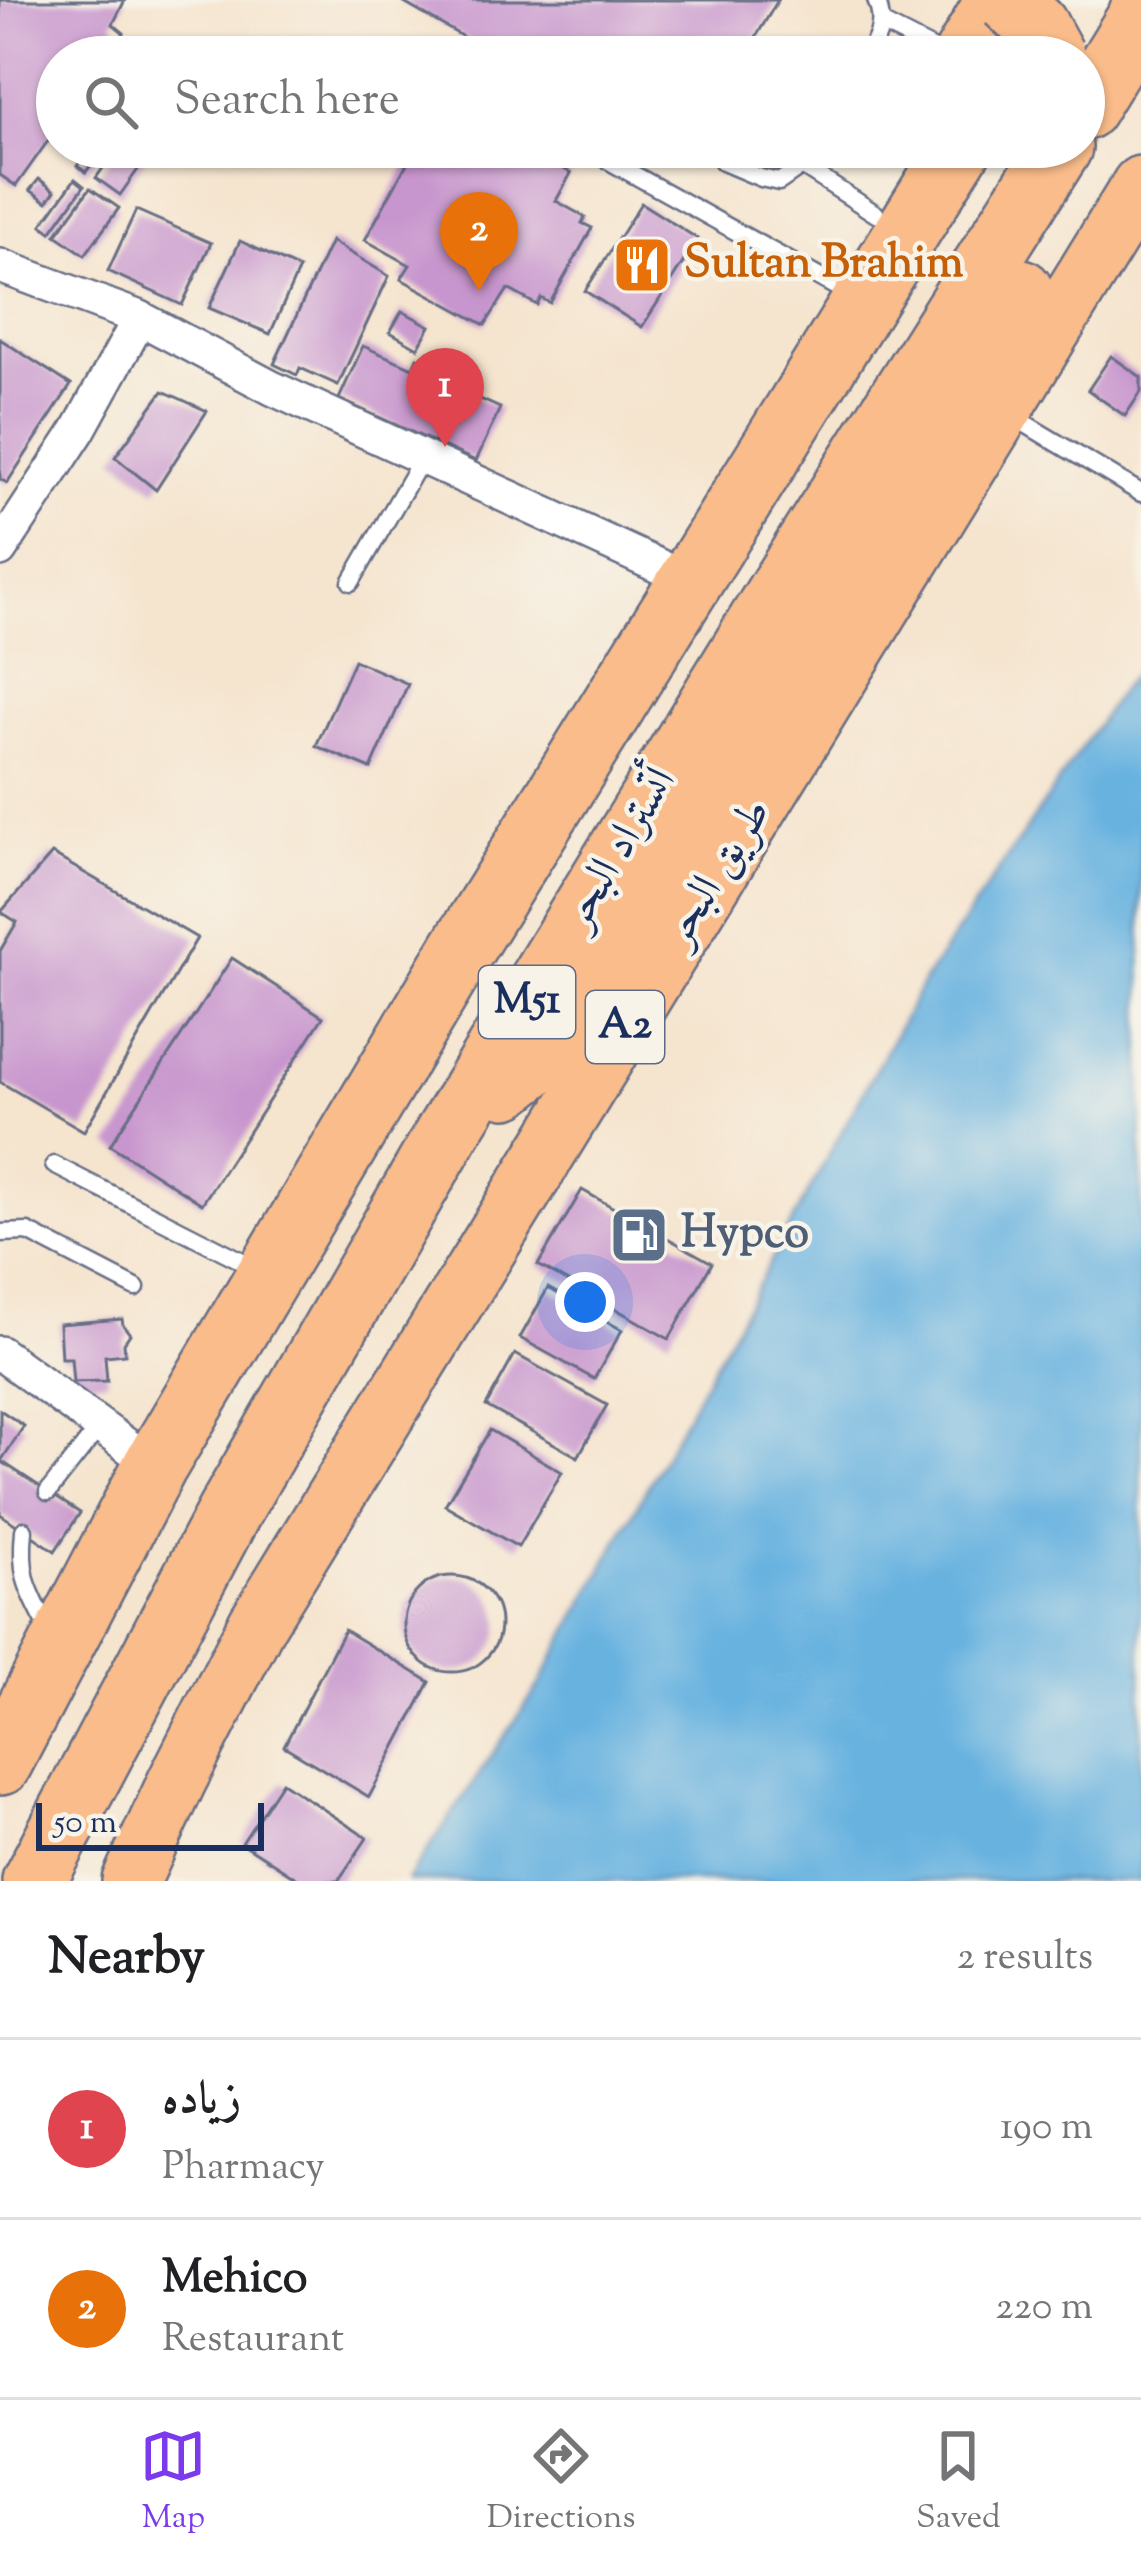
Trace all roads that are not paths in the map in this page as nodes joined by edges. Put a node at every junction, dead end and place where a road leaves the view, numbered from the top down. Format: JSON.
{"nodes":[{"id":1,"x":876,"y":0,"type":"edge"},
{"id":2,"x":998,"y":0,"type":"edge"},
{"id":3,"x":1008,"y":0,"type":"edge"},
{"id":4,"x":1050,"y":0,"type":"edge"},
{"id":5,"x":1141,"y":15,"type":"edge"},
{"id":6,"x":881,"y":23,"type":"junction"},
{"id":7,"x":876,"y":36,"type":"edge"},
{"id":8,"x":907,"y":36,"type":"edge"},
{"id":9,"x":977,"y":36,"type":"edge"},
{"id":10,"x":1028,"y":36,"type":"edge"},
{"id":11,"x":1041,"y":36,"type":"edge"},
{"id":12,"x":1105,"y":74,"type":"edge"},
{"id":13,"x":615,"y":168,"type":"edge"},
{"id":14,"x":737,"y":168,"type":"edge"},
{"id":15,"x":799,"y":168,"type":"edge"},
{"id":16,"x":805,"y":168,"type":"edge"},
{"id":17,"x":900,"y":168,"type":"edge"},
{"id":18,"x":946,"y":168,"type":"edge"},
{"id":19,"x":1047,"y":168,"type":"edge"},
{"id":20,"x":1068,"y":168,"type":"edge"},
{"id":21,"x":1141,"y":184,"type":"edge"},
{"id":22,"x":876,"y":214,"type":"junction"},
{"id":23,"x":0,"y":266,"type":"edge"},
{"id":24,"x":140,"y":318,"type":"junction"},
{"id":25,"x":842,"y":322,"type":"junction"},
{"id":26,"x":1003,"y":410,"type":"junction"},
{"id":27,"x":423,"y":457,"type":"junction"},
{"id":28,"x":1141,"y":493,"type":"edge"},
{"id":29,"x":0,"y":550,"type":"edge"},
{"id":30,"x":689,"y":580,"type":"junction"},
{"id":31,"x":351,"y":582,"type":"dead end"},
{"id":32,"x":448,"y":1132,"type":"junction"},
{"id":33,"x":54,"y":1166,"type":"dead end"},
{"id":34,"x":0,"y":1233,"type":"edge"},
{"id":35,"x":269,"y":1274,"type":"junction"},
{"id":36,"x":136,"y":1288,"type":"dead end"},
{"id":37,"x":0,"y":1352,"type":"edge"},
{"id":38,"x":100,"y":1426,"type":"junction"},
{"id":39,"x":155,"y":1466,"type":"junction"},
{"id":40,"x":48,"y":1492,"type":"dead end"},
{"id":41,"x":24,"y":1530,"type":"dead end"},
{"id":42,"x":59,"y":1650,"type":"junction"},
{"id":43,"x":0,"y":1763,"type":"edge"},
{"id":44,"x":34,"y":1881,"type":"edge"},
{"id":45,"x":131,"y":1881,"type":"edge"}],
"edges":[{"from":1,"to":6,"type":"lane"},
{"from":2,"to":9,"type":"highway"},
{"from":3,"to":11,"type":"highway","bridge":true},
{"from":4,"to":10,"type":"highway"},
{"from":5,"to":12,"type":"highway"},
{"from":6,"to":7,"type":"lane"},
{"from":6,"to":8,"type":"lane"},
{"from":13,"to":25,"type":"lane"},
{"from":14,"to":15,"type":"lane"},
{"from":16,"to":22,"type":"lane"},
{"from":17,"to":22,"type":"highway"},
{"from":18,"to":25,"type":"highway","name":"أتستراد البحر","number":"M51"},
{"from":19,"to":32,"type":"highway","name":"أتستراد البحر","number":"M51"},
{"from":20,"to":32,"type":"highway"},
{"from":21,"to":26,"type":"highway","name":"طريق البحر","number":"A2"},
{"from":22,"to":25,"type":"highway"},
{"from":23,"to":24,"type":"street"},
{"from":24,"to":27,"type":"street"},
{"from":24,"to":29,"type":"street"},
{"from":25,"to":30,"type":"highway","name":"أتستراد البحر","number":"M51"},
{"from":26,"to":28,"type":"lane"},
{"from":26,"to":45,"type":"highway","name":"طريق البحر","number":"A2"},
{"from":27,"to":30,"type":"street"},
{"from":27,"to":31,"type":"lane"},
{"from":30,"to":35,"type":"highway","name":"أتستراد البحر","number":"M51"},
{"from":32,"to":44,"type":"highway","name":"أتستراد البحر","number":"M51"},
{"from":33,"to":35,"type":"lane"},
{"from":34,"to":36,"type":"lane"},
{"from":35,"to":39,"type":"highway","name":"أتستراد البحر","number":"M51"},
{"from":37,"to":38,"type":"street"},
{"from":38,"to":39,"type":"street"},
{"from":38,"to":40,"type":"lane"},
{"from":39,"to":42,"type":"highway","name":"أتستراد البحر","number":"M51"},
{"from":41,"to":42,"type":"lane"},
{"from":42,"to":43,"type":"highway","name":"أتستراد البحر","number":"M51"}]}
